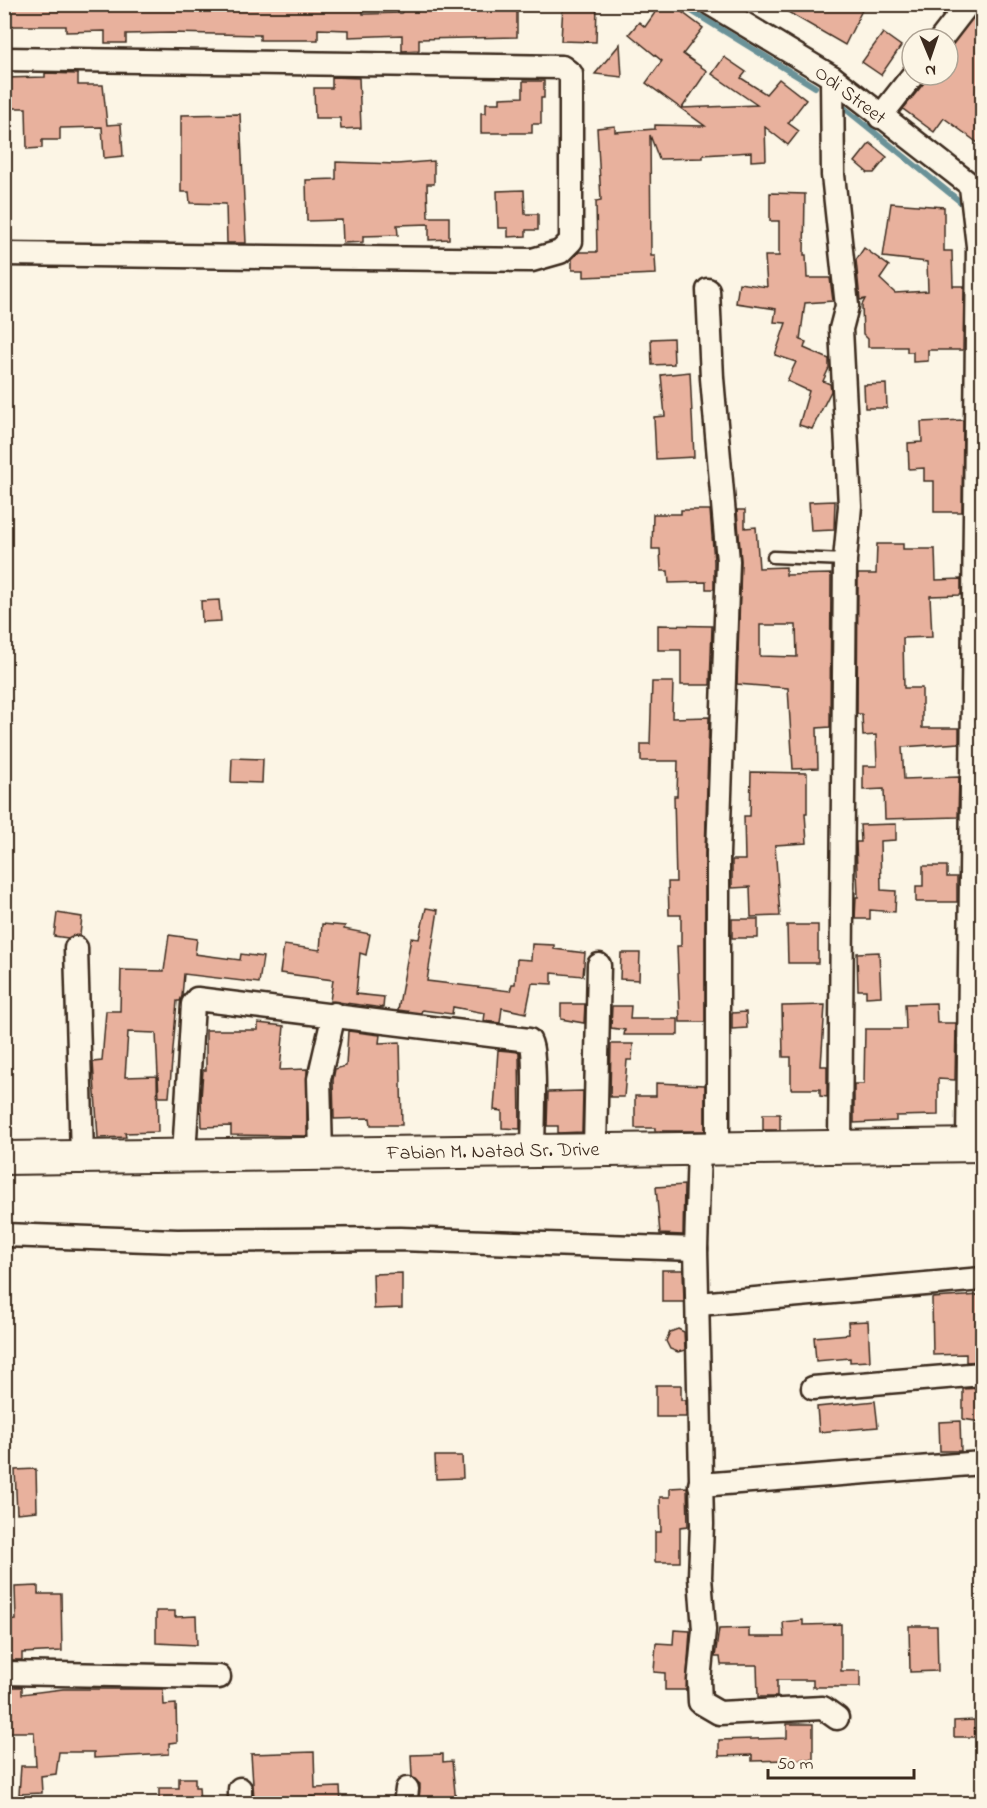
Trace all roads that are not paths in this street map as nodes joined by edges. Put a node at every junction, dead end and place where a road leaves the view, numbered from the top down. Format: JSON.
{"nodes":[{"id":1,"x":711,"y":4,"type":"edge"},
{"id":2,"x":968,"y":4,"type":"edge"},
{"id":3,"x":950,"y":27,"type":"edge"},
{"id":4,"x":4,"y":58,"type":"edge"},
{"id":5,"x":832,"y":77,"type":"junction"},
{"id":6,"x":904,"y":87,"type":"edge"},
{"id":7,"x":880,"y":117,"type":"junction"},
{"id":8,"x":977,"y":191,"type":"edge"},
{"id":9,"x":4,"y":254,"type":"edge"},
{"id":10,"x":708,"y":290,"type":"dead end"},
{"id":11,"x":979,"y":537,"type":"edge"},
{"id":12,"x":773,"y":557,"type":"dead end"},
{"id":13,"x":845,"y":560,"type":"junction"},
{"id":14,"x":978,"y":695,"type":"edge"},
{"id":15,"x":977,"y":838,"type":"edge"},
{"id":16,"x":76,"y":948,"type":"dead end"},
{"id":17,"x":598,"y":965,"type":"dead end"},
{"id":18,"x":977,"y":984,"type":"edge"},
{"id":19,"x":334,"y":1014,"type":"junction"},
{"id":20,"x":975,"y":1145,"type":"edge"},
{"id":21,"x":840,"y":1146,"type":"junction"},
{"id":22,"x":708,"y":1147,"type":"junction"},
{"id":23,"x":595,"y":1148,"type":"junction"},
{"id":24,"x":532,"y":1150,"type":"junction"},
{"id":25,"x":321,"y":1153,"type":"junction"},
{"id":26,"x":184,"y":1155,"type":"junction"},
{"id":27,"x":82,"y":1156,"type":"junction"},
{"id":28,"x":4,"y":1158,"type":"edge"},
{"id":29,"x":4,"y":1235,"type":"edge"},
{"id":30,"x":696,"y":1249,"type":"junction"},
{"id":31,"x":982,"y":1279,"type":"edge"},
{"id":32,"x":699,"y":1304,"type":"junction"},
{"id":33,"x":982,"y":1374,"type":"edge"},
{"id":34,"x":813,"y":1388,"type":"dead end"},
{"id":35,"x":982,"y":1463,"type":"edge"},
{"id":36,"x":700,"y":1485,"type":"junction"},
{"id":37,"x":4,"y":1673,"type":"edge"},
{"id":38,"x":219,"y":1677,"type":"dead end"},
{"id":39,"x":837,"y":1718,"type":"dead end"}],
"edges":[{"from":1,"to":5,"type":"street","name":"Odi Street"},
{"from":2,"to":3,"type":"street"},
{"from":4,"to":9,"type":"street"},
{"from":5,"to":7,"type":"street","name":"Odi Street"},
{"from":5,"to":13,"type":"street"},
{"from":6,"to":7,"type":"street"},
{"from":7,"to":8,"type":"street","name":"Odi Street"},
{"from":8,"to":11,"type":"street"},
{"from":10,"to":22,"type":"street"},
{"from":11,"to":14,"type":"street"},
{"from":12,"to":13,"type":"lane"},
{"from":13,"to":21,"type":"street"},
{"from":14,"to":15,"type":"street"},
{"from":15,"to":18,"type":"street"},
{"from":16,"to":27,"type":"street"},
{"from":17,"to":23,"type":"street"},
{"from":18,"to":20,"type":"street"},
{"from":19,"to":24,"type":"street"},
{"from":19,"to":25,"type":"street"},
{"from":19,"to":26,"type":"street"},
{"from":20,"to":21,"type":"street","name":"Fabian M. Natad Sr. Drive"},
{"from":21,"to":22,"type":"street","name":"Fabian M. Natad Sr. Drive"},
{"from":22,"to":23,"type":"street","name":"Fabian M. Natad Sr. Drive"},
{"from":22,"to":30,"type":"street"},
{"from":23,"to":24,"type":"street","name":"Fabian M. Natad Sr. Drive"},
{"from":24,"to":25,"type":"street","name":"Fabian M. Natad Sr. Drive"},
{"from":25,"to":26,"type":"street","name":"Fabian M. Natad Sr. Drive"},
{"from":26,"to":27,"type":"street","name":"Fabian M. Natad Sr. Drive"},
{"from":27,"to":28,"type":"street","name":"Fabian M. Natad Sr. Drive"},
{"from":29,"to":30,"type":"street"},
{"from":30,"to":32,"type":"street"},
{"from":31,"to":32,"type":"street"},
{"from":32,"to":36,"type":"street"},
{"from":33,"to":34,"type":"street"},
{"from":35,"to":36,"type":"street"},
{"from":36,"to":39,"type":"street"},
{"from":37,"to":38,"type":"street"}]}
